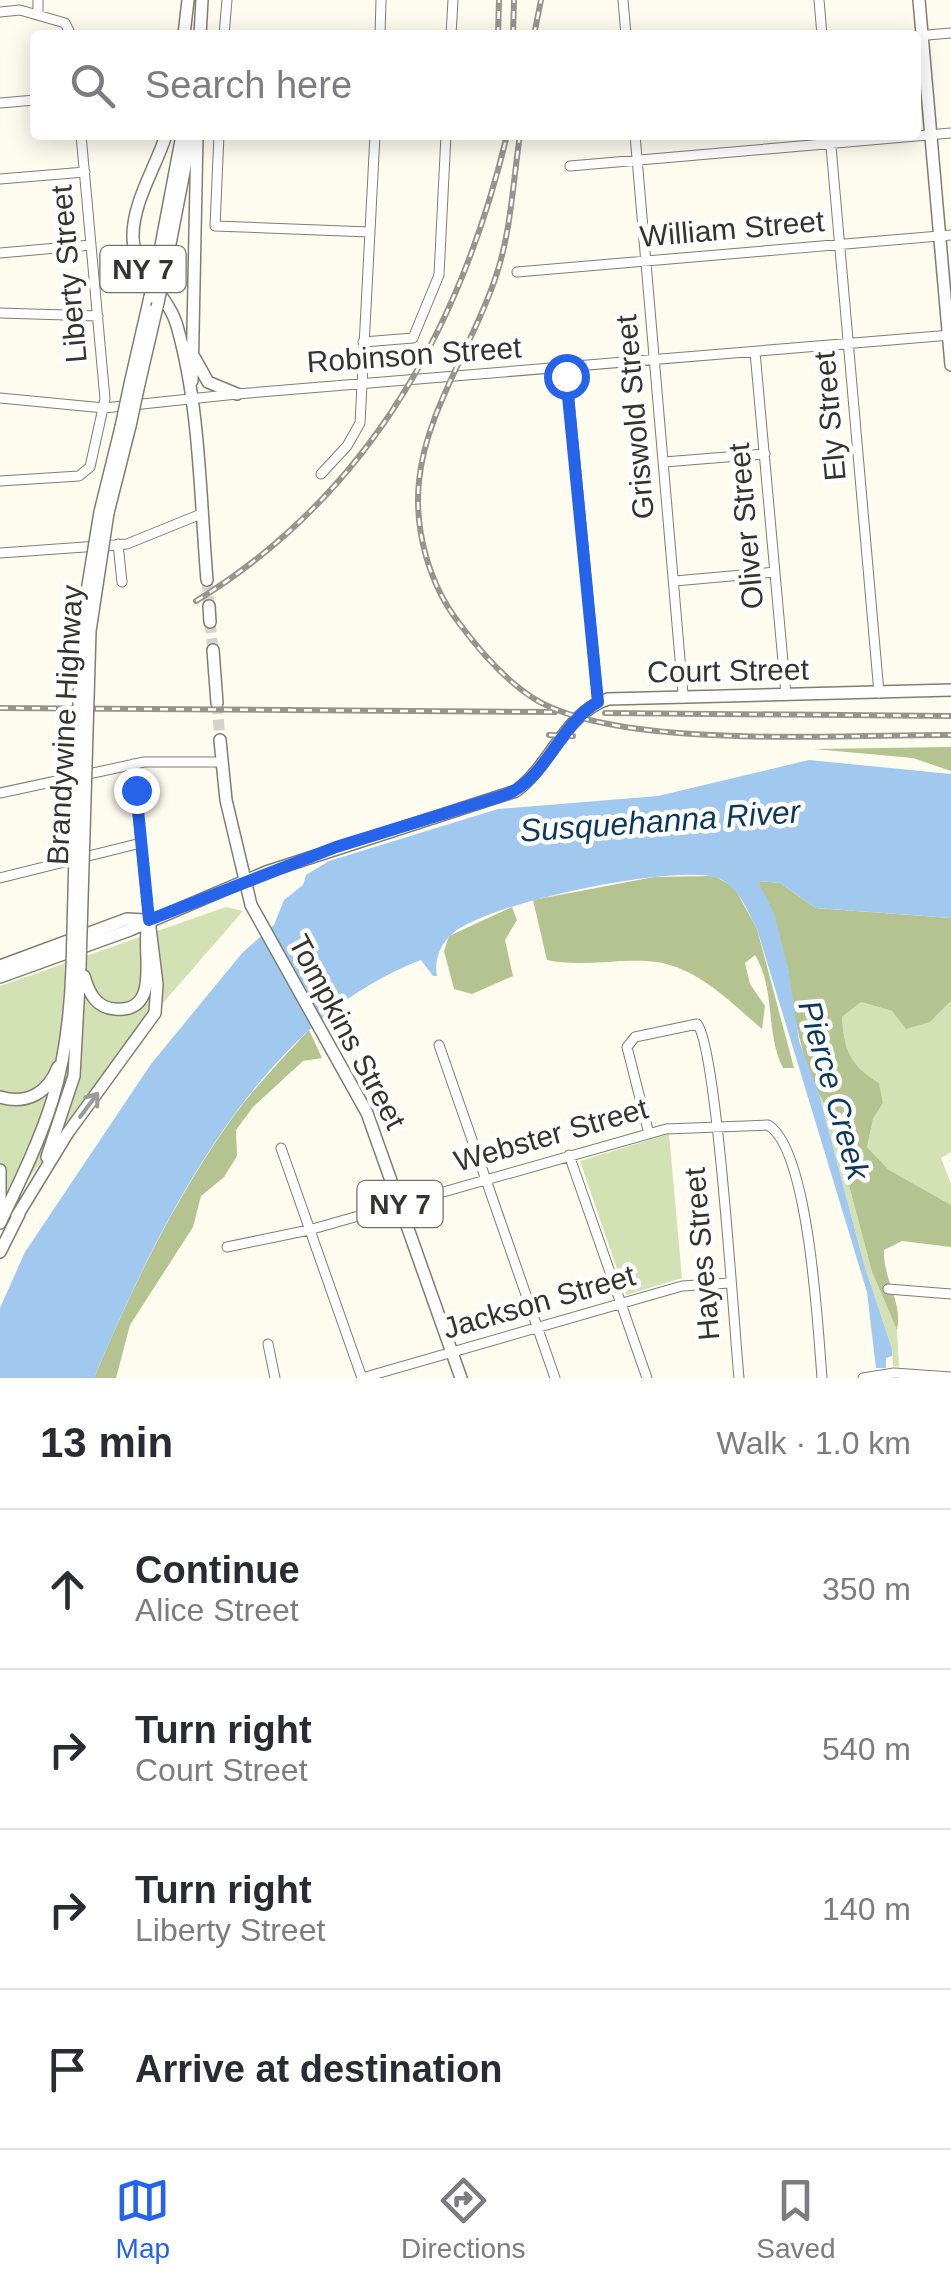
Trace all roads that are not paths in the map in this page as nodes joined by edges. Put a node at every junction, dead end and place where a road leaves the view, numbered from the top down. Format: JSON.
{"nodes":[{"id":1,"x":38,"y":0,"type":"edge"},
{"id":2,"x":189,"y":0,"type":"edge"},
{"id":3,"x":202,"y":0,"type":"edge"},
{"id":4,"x":228,"y":0,"type":"edge"},
{"id":5,"x":381,"y":0,"type":"edge"},
{"id":6,"x":453,"y":0,"type":"edge"},
{"id":7,"x":623,"y":0,"type":"edge"},
{"id":8,"x":818,"y":0,"type":"edge"},
{"id":9,"x":918,"y":0,"type":"edge"},
{"id":10,"x":0,"y":12,"type":"edge"},
{"id":11,"x":38,"y":15,"type":"junction"},
{"id":12,"x":69,"y":30,"type":"edge"},
{"id":13,"x":193,"y":30,"type":"edge"},
{"id":14,"x":194,"y":30,"type":"edge"},
{"id":15,"x":225,"y":30,"type":"edge"},
{"id":16,"x":380,"y":30,"type":"edge"},
{"id":17,"x":452,"y":30,"type":"edge"},
{"id":18,"x":626,"y":30,"type":"edge"},
{"id":19,"x":821,"y":30,"type":"edge"},
{"id":20,"x":919,"y":30,"type":"edge"},
{"id":21,"x":951,"y":33,"type":"edge"},
{"id":22,"x":921,"y":36,"type":"edge"},
{"id":23,"x":921,"y":54,"type":"edge"},
{"id":24,"x":30,"y":100,"type":"edge"},
{"id":25,"x":0,"y":103,"type":"edge"},
{"id":26,"x":951,"y":133,"type":"edge"},
{"id":27,"x":921,"y":134,"type":"edge"},
{"id":28,"x":930,"y":134,"type":"junction"},
{"id":29,"x":81,"y":140,"type":"edge"},
{"id":30,"x":164,"y":140,"type":"edge"},
{"id":31,"x":181,"y":140,"type":"edge"},
{"id":32,"x":193,"y":140,"type":"edge"},
{"id":33,"x":194,"y":140,"type":"edge"},
{"id":34,"x":219,"y":140,"type":"edge"},
{"id":35,"x":374,"y":140,"type":"edge"},
{"id":36,"x":446,"y":140,"type":"edge"},
{"id":37,"x":635,"y":140,"type":"edge"},
{"id":38,"x":822,"y":140,"type":"edge"},
{"id":39,"x":831,"y":140,"type":"edge"},
{"id":40,"x":637,"y":160,"type":"junction"},
{"id":41,"x":570,"y":166,"type":"dead end"},
{"id":42,"x":84,"y":172,"type":"junction"},
{"id":43,"x":0,"y":179,"type":"edge"},
{"id":44,"x":370,"y":232,"type":"junction"},
{"id":45,"x":945,"y":236,"type":"edge"},
{"id":46,"x":92,"y":245,"type":"junction"},
{"id":47,"x":840,"y":245,"type":"junction"},
{"id":48,"x":0,"y":254,"type":"edge"},
{"id":49,"x":646,"y":262,"type":"junction"},
{"id":50,"x":517,"y":272,"type":"dead end"},
{"id":51,"x":159,"y":276,"type":"junction"},
{"id":52,"x":0,"y":314,"type":"edge"},
{"id":53,"x":98,"y":316,"type":"junction"},
{"id":54,"x":950,"y":335,"type":"edge"},
{"id":55,"x":363,"y":342,"type":"junction"},
{"id":56,"x":849,"y":344,"type":"junction"},
{"id":57,"x":755,"y":352,"type":"junction"},
{"id":58,"x":194,"y":357,"type":"junction"},
{"id":59,"x":655,"y":360,"type":"junction"},
{"id":60,"x":951,"y":365,"type":"edge"},
{"id":61,"x":566,"y":368,"type":"junction"},
{"id":62,"x":360,"y":386,"type":"junction"},
{"id":63,"x":237,"y":394,"type":"junction"},
{"id":64,"x":0,"y":398,"type":"edge"},
{"id":65,"x":190,"y":400,"type":"junction"},
{"id":66,"x":104,"y":408,"type":"junction"},
{"id":67,"x":764,"y":454,"type":"junction"},
{"id":68,"x":664,"y":462,"type":"junction"},
{"id":69,"x":321,"y":474,"type":"dead end"},
{"id":70,"x":0,"y":481,"type":"edge"},
{"id":71,"x":201,"y":514,"type":"junction"},
{"id":72,"x":118,"y":544,"type":"junction"},
{"id":73,"x":0,"y":553,"type":"edge"},
{"id":74,"x":775,"y":572,"type":"junction"},
{"id":75,"x":207,"y":580,"type":"tunnel mouth"},
{"id":76,"x":675,"y":581,"type":"junction"},
{"id":77,"x":122,"y":582,"type":"dead end"},
{"id":78,"x":209,"y":606,"type":"tunnel mouth"},
{"id":79,"x":210,"y":622,"type":"tunnel mouth"},
{"id":80,"x":212,"y":650,"type":"tunnel mouth"},
{"id":81,"x":951,"y":690,"type":"edge"},
{"id":82,"x":879,"y":693,"type":"junction"},
{"id":83,"x":683,"y":694,"type":"junction"},
{"id":84,"x":786,"y":695,"type":"junction"},
{"id":85,"x":598,"y":702,"type":"junction"},
{"id":86,"x":217,"y":703,"type":"tunnel mouth"},
{"id":87,"x":220,"y":740,"type":"tunnel mouth"},
{"id":88,"x":222,"y":762,"type":"junction"},
{"id":89,"x":133,"y":764,"type":"junction"},
{"id":90,"x":0,"y":793,"type":"edge"},
{"id":91,"x":141,"y":843,"type":"junction"},
{"id":92,"x":0,"y":878,"type":"edge"},
{"id":93,"x":244,"y":881,"type":"junction"},
{"id":94,"x":149,"y":920,"type":"junction"},
{"id":95,"x":0,"y":966,"type":"edge"},
{"id":96,"x":76,"y":968,"type":"junction"},
{"id":97,"x":0,"y":977,"type":"edge"},
{"id":98,"x":70,"y":1010,"type":"junction"},
{"id":99,"x":439,"y":1046,"type":"dead end"},
{"id":100,"x":0,"y":1097,"type":"edge"},
{"id":101,"x":716,"y":1126,"type":"junction"},
{"id":102,"x":649,"y":1134,"type":"junction"},
{"id":103,"x":281,"y":1148,"type":"dead end"},
{"id":104,"x":570,"y":1156,"type":"junction"},
{"id":105,"x":0,"y":1170,"type":"edge"},
{"id":106,"x":486,"y":1179,"type":"junction"},
{"id":107,"x":400,"y":1204,"type":"junction"},
{"id":108,"x":0,"y":1210,"type":"edge"},
{"id":109,"x":18,"y":1216,"type":"junction"},
{"id":110,"x":0,"y":1223,"type":"edge"},
{"id":111,"x":309,"y":1230,"type":"junction"},
{"id":112,"x":227,"y":1247,"type":"dead end"},
{"id":113,"x":0,"y":1252,"type":"edge"},
{"id":114,"x":730,"y":1283,"type":"junction"},
{"id":115,"x":888,"y":1290,"type":"dead end"},
{"id":116,"x":951,"y":1294,"type":"edge"},
{"id":117,"x":622,"y":1304,"type":"junction"},
{"id":118,"x":538,"y":1330,"type":"junction"},
{"id":119,"x":268,"y":1344,"type":"dead end"},
{"id":120,"x":452,"y":1353,"type":"junction"},
{"id":121,"x":951,"y":1377,"type":"edge"},
{"id":122,"x":275,"y":1378,"type":"edge"},
{"id":123,"x":362,"y":1378,"type":"edge"},
{"id":124,"x":460,"y":1378,"type":"edge"},
{"id":125,"x":555,"y":1378,"type":"edge"},
{"id":126,"x":647,"y":1378,"type":"edge"},
{"id":127,"x":738,"y":1378,"type":"edge"},
{"id":128,"x":822,"y":1378,"type":"edge"},
{"id":129,"x":862,"y":1378,"type":"edge"}],
"edges":[{"from":1,"to":11,"type":"street"},
{"from":2,"to":13,"type":"main road"},
{"from":3,"to":14,"type":"main road"},
{"from":4,"to":15,"type":"street"},
{"from":5,"to":16,"type":"street"},
{"from":6,"to":17,"type":"street"},
{"from":7,"to":18,"type":"street"},
{"from":8,"to":19,"type":"street"},
{"from":9,"to":20,"type":"main road"},
{"from":10,"to":11,"type":"street"},
{"from":11,"to":12,"type":"street"},
{"from":21,"to":22,"type":"street"},
{"from":23,"to":28,"type":"main road"},
{"from":24,"to":25,"type":"street"},
{"from":26,"to":28,"type":"street"},
{"from":27,"to":28,"type":"street"},
{"from":28,"to":45,"type":"main road"},
{"from":29,"to":42,"type":"street","name":"Liberty Street"},
{"from":30,"to":65,"type":"main road","number":"NY 7"},
{"from":31,"to":51,"type":"main road","name":"Brandywine Highway"},
{"from":32,"to":51,"type":"main road","name":"Brandywine Highway"},
{"from":33,"to":58,"type":"main road","number":"NY 7"},
{"from":34,"to":44,"type":"street"},
{"from":35,"to":44,"type":"street"},
{"from":36,"to":55,"type":"street"},
{"from":37,"to":40,"type":"street","name":"Griswold Street"},
{"from":38,"to":40,"type":"street"},
{"from":39,"to":47,"type":"street","name":"Ely Street"},
{"from":40,"to":41,"type":"street"},
{"from":40,"to":49,"type":"street","name":"Griswold Street"},
{"from":42,"to":43,"type":"street"},
{"from":42,"to":46,"type":"street","name":"Liberty Street"},
{"from":44,"to":55,"type":"street"},
{"from":45,"to":47,"type":"street","name":"William Street"},
{"from":45,"to":54,"type":"main road"},
{"from":46,"to":48,"type":"street"},
{"from":46,"to":53,"type":"street","name":"Liberty Street"},
{"from":47,"to":49,"type":"street","name":"William Street"},
{"from":47,"to":56,"type":"street","name":"Ely Street"},
{"from":49,"to":50,"type":"street","name":"William Street"},
{"from":49,"to":59,"type":"street","name":"Griswold Street"},
{"from":51,"to":96,"type":"main road","name":"Brandywine Highway","bridge":true},
{"from":52,"to":53,"type":"street"},
{"from":53,"to":66,"type":"street","name":"Liberty Street"},
{"from":54,"to":56,"type":"street","name":"Robinson Street"},
{"from":54,"to":60,"type":"main road"},
{"from":55,"to":62,"type":"street"},
{"from":56,"to":57,"type":"street","name":"Robinson Street"},
{"from":56,"to":82,"type":"street","name":"Ely Street"},
{"from":57,"to":59,"type":"street","name":"Robinson Street"},
{"from":57,"to":67,"type":"street","name":"Oliver Street"},
{"from":58,"to":63,"type":"main road"},
{"from":58,"to":65,"type":"main road","number":"NY 7"},
{"from":59,"to":61,"type":"street","name":"Robinson Street"},
{"from":59,"to":68,"type":"street","name":"Griswold Street"},
{"from":61,"to":62,"type":"street","name":"Robinson Street"},
{"from":61,"to":85,"type":"street"},
{"from":62,"to":63,"type":"street","name":"Robinson Street"},
{"from":62,"to":69,"type":"street"},
{"from":63,"to":65,"type":"street","name":"Robinson Street"},
{"from":64,"to":66,"type":"street","name":"Robinson Street"},
{"from":65,"to":66,"type":"street","name":"Robinson Street"},
{"from":65,"to":71,"type":"main road","number":"NY 7"},
{"from":66,"to":70,"type":"street","name":"Liberty Street"},
{"from":67,"to":68,"type":"street"},
{"from":67,"to":74,"type":"street","name":"Oliver Street"},
{"from":68,"to":76,"type":"street","name":"Griswold Street"},
{"from":71,"to":72,"type":"street"},
{"from":71,"to":75,"type":"main road","number":"NY 7"},
{"from":72,"to":73,"type":"street"},
{"from":72,"to":77,"type":"street"},
{"from":74,"to":76,"type":"street"},
{"from":74,"to":84,"type":"street","name":"Oliver Street"},
{"from":76,"to":83,"type":"street","name":"Griswold Street"},
{"from":78,"to":79,"type":"main road"},
{"from":80,"to":86,"type":"main road"},
{"from":81,"to":82,"type":"main road","name":"Court Street"},
{"from":82,"to":84,"type":"main road","name":"Court Street"},
{"from":83,"to":84,"type":"main road","name":"Court Street"},
{"from":83,"to":85,"type":"main road","name":"Court Street"},
{"from":85,"to":93,"type":"main road"},
{"from":87,"to":88,"type":"main road","number":"NY 7"},
{"from":88,"to":89,"type":"street"},
{"from":88,"to":93,"type":"main road","number":"NY 7"},
{"from":89,"to":90,"type":"street"},
{"from":89,"to":91,"type":"street"},
{"from":91,"to":92,"type":"street"},
{"from":91,"to":94,"type":"street"},
{"from":93,"to":94,"type":"main road"},
{"from":93,"to":107,"type":"main road","name":"Tompkins Street","number":"NY 7"},
{"from":94,"to":95,"type":"main road"},
{"from":94,"to":96,"type":"main road"},
{"from":94,"to":97,"type":"main road"},
{"from":109,"to":94,"type":"main road","one_way":true},
{"from":96,"to":98,"type":"main road","name":"Brandywine Highway"},
{"from":96,"to":109,"type":"main road","name":"Brandywine Highway"},
{"from":98,"to":100,"type":"main road"},
{"from":98,"to":110,"type":"main road","name":"Brandywine Highway"},
{"from":99,"to":106,"type":"street"},
{"from":101,"to":102,"type":"street","name":"Webster Street"},
{"from":101,"to":102,"type":"street","name":"Hayes Street"},
{"from":101,"to":114,"type":"street","name":"Hayes Street"},
{"from":101,"to":128,"type":"street","name":"Webster Street"},
{"from":102,"to":104,"type":"street","name":"Webster Street"},
{"from":103,"to":111,"type":"street"},
{"from":104,"to":106,"type":"street","name":"Webster Street"},
{"from":104,"to":117,"type":"street"},
{"from":105,"to":108,"type":"main road"},
{"from":106,"to":107,"type":"street","name":"Webster Street"},
{"from":106,"to":118,"type":"street"},
{"from":107,"to":111,"type":"street","name":"Webster Street"},
{"from":107,"to":120,"type":"main road","name":"Tompkins Street","number":"NY 7"},
{"from":109,"to":113,"type":"main road","name":"Brandywine Highway"},
{"from":111,"to":112,"type":"street","name":"Webster Street"},
{"from":111,"to":123,"type":"street"},
{"from":114,"to":117,"type":"street","name":"Jackson Street"},
{"from":114,"to":127,"type":"street","name":"Hayes Street"},
{"from":115,"to":116,"type":"street"},
{"from":117,"to":118,"type":"street","name":"Jackson Street"},
{"from":117,"to":126,"type":"street"},
{"from":118,"to":120,"type":"street","name":"Jackson Street"},
{"from":118,"to":125,"type":"street"},
{"from":119,"to":122,"type":"street"},
{"from":120,"to":123,"type":"street","name":"Jackson Street"},
{"from":120,"to":124,"type":"main road","name":"Tompkins Street","number":"NY 7"},
{"from":121,"to":129,"type":"street"}]}
